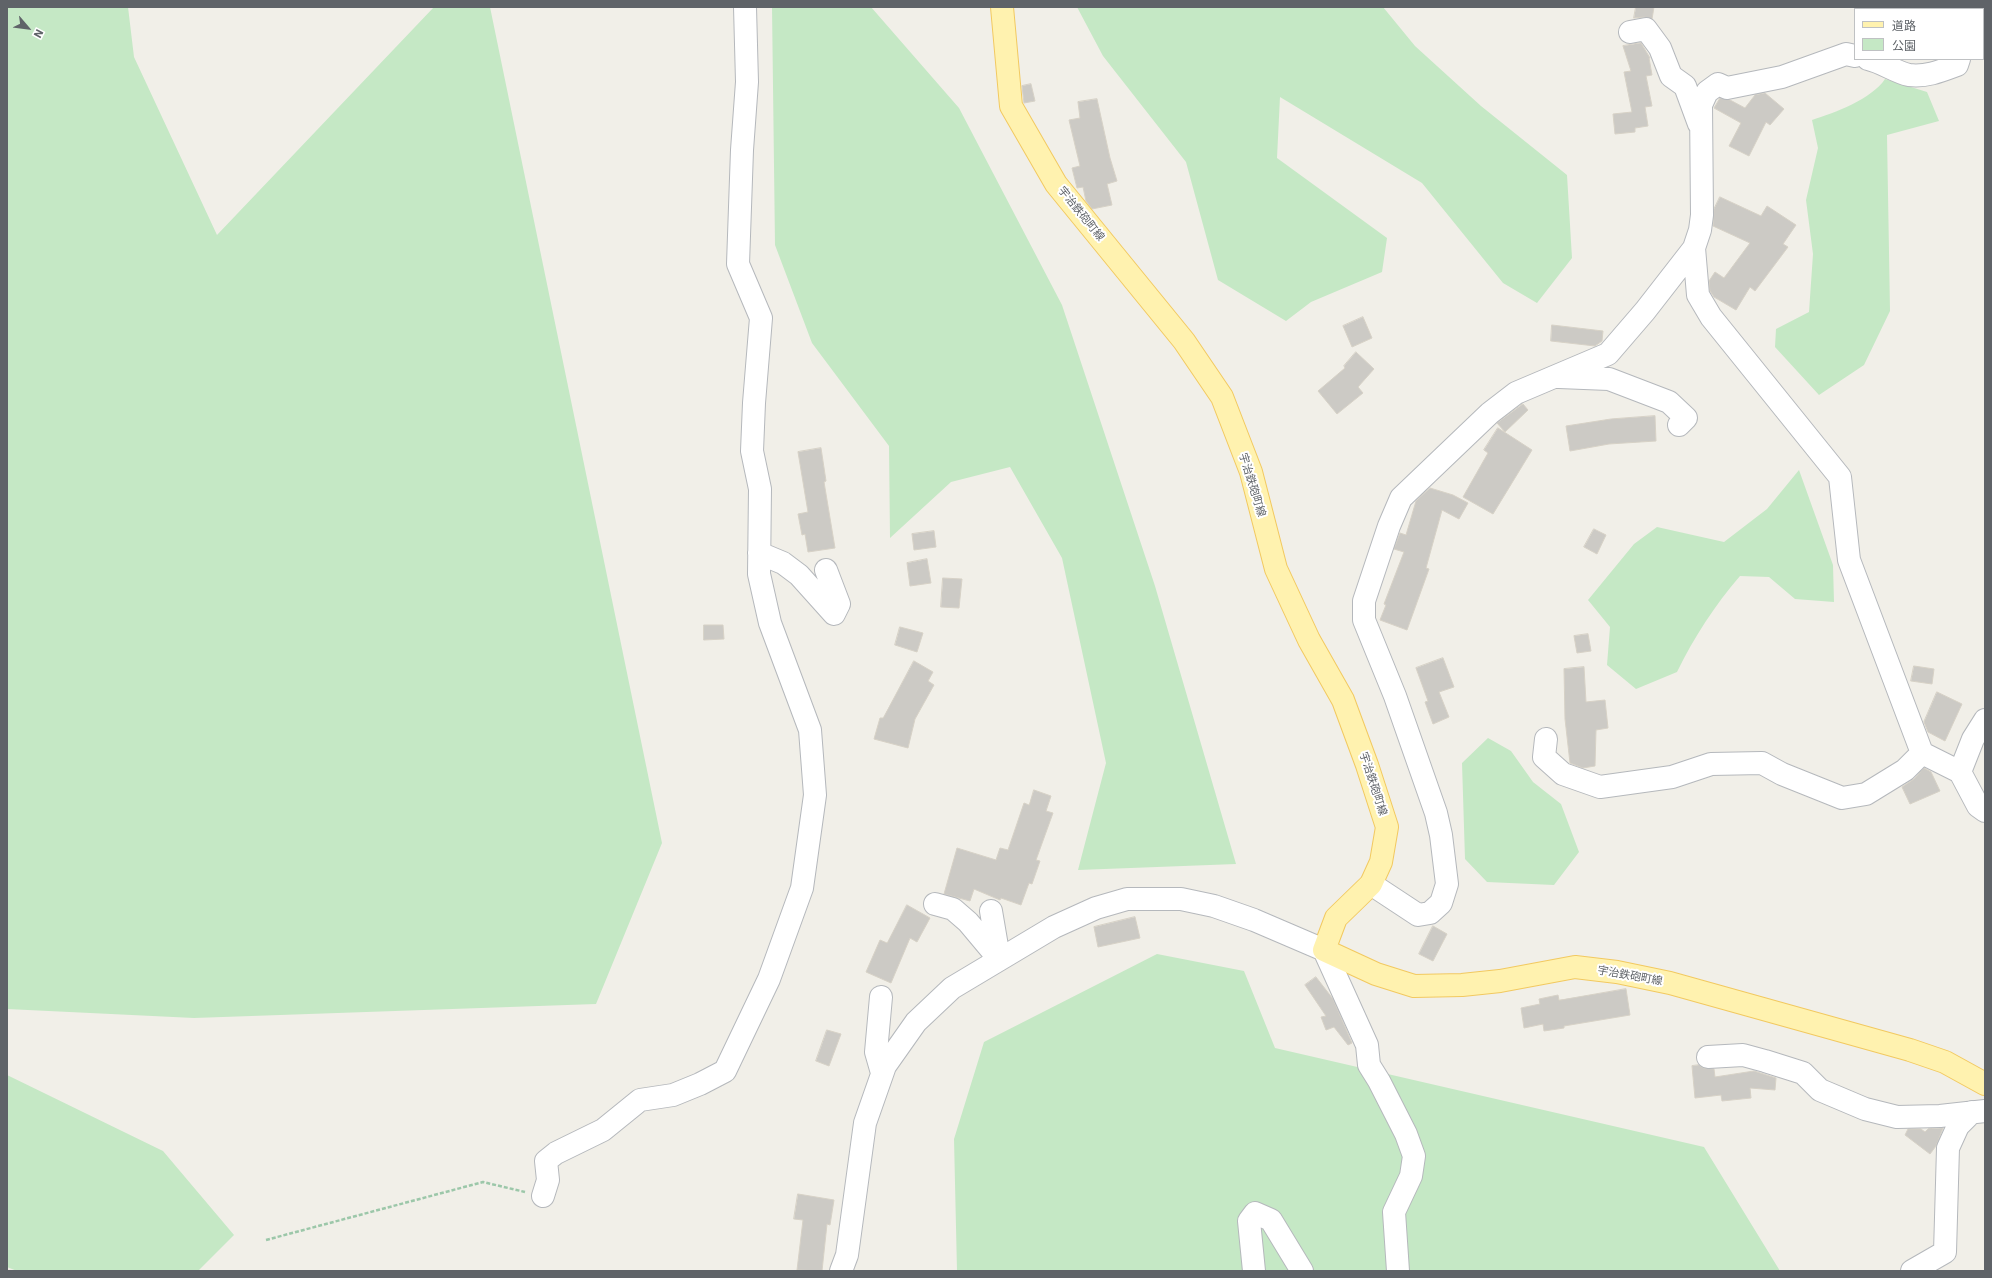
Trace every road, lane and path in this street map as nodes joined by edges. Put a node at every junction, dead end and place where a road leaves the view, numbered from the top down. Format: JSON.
{"nodes":[{"id":1,"x":745,"y":7,"type":"edge"},
{"id":2,"x":1002,"y":7,"type":"edge"},
{"id":3,"x":1630,"y":32,"type":"dead end"},
{"id":4,"x":1854,"y":56,"type":"edge"},
{"id":5,"x":1872,"y":60,"type":"edge"},
{"id":6,"x":1959,"y":60,"type":"edge"},
{"id":7,"x":1700,"y":127,"type":"junction"},
{"id":8,"x":1694,"y":248,"type":"junction"},
{"id":9,"x":1552,"y":377,"type":"junction"},
{"id":10,"x":1678,"y":425,"type":"dead end"},
{"id":11,"x":759,"y":553,"type":"junction"},
{"id":12,"x":826,"y":570,"type":"dead end"},
{"id":13,"x":1985,"y":720,"type":"edge"},
{"id":14,"x":1546,"y":739,"type":"dead end"},
{"id":15,"x":1922,"y":753,"type":"junction"},
{"id":16,"x":1960,"y":772,"type":"junction"},
{"id":17,"x":1985,"y":811,"type":"edge"},
{"id":18,"x":1371,"y":884,"type":"junction"},
{"id":19,"x":935,"y":904,"type":"dead end"},
{"id":20,"x":991,"y":911,"type":"dead end"},
{"id":21,"x":1324,"y":950,"type":"junction"},
{"id":22,"x":999,"y":959,"type":"junction"},
{"id":23,"x":881,"y":997,"type":"dead end"},
{"id":24,"x":1708,"y":1056,"type":"dead end"},
{"id":25,"x":882,"y":1073,"type":"junction"},
{"id":26,"x":1985,"y":1084,"type":"edge"},
{"id":27,"x":1978,"y":1111,"type":"edge"},
{"id":28,"x":544,"y":1196,"type":"joint"},
{"id":29,"x":266,"y":1240,"type":"dead end"},
{"id":30,"x":841,"y":1271,"type":"edge"},
{"id":31,"x":1254,"y":1271,"type":"edge"},
{"id":32,"x":1302,"y":1271,"type":"edge"},
{"id":33,"x":1398,"y":1271,"type":"edge"},
{"id":34,"x":1912,"y":1271,"type":"edge"}],
"edges":[{"from":1,"to":11,"type":"street"},
{"from":2,"to":18,"type":"main road","name":"宇治鉄砲町線"},
{"from":3,"to":7,"type":"street"},
{"from":4,"to":7,"type":"street"},
{"from":5,"to":6,"type":"street"},
{"from":7,"to":8,"type":"street"},
{"from":8,"to":9,"type":"street"},
{"from":8,"to":15,"type":"street"},
{"from":9,"to":10,"type":"street"},
{"from":9,"to":18,"type":"street"},
{"from":11,"to":12,"type":"street"},
{"from":11,"to":28,"type":"street"},
{"from":13,"to":16,"type":"street"},
{"from":14,"to":15,"type":"street"},
{"from":15,"to":16,"type":"street"},
{"from":16,"to":17,"type":"street"},
{"from":18,"to":21,"type":"main road","name":"宇治鉄砲町線"},
{"from":19,"to":22,"type":"street"},
{"from":20,"to":22,"type":"street"},
{"from":21,"to":22,"type":"street"},
{"from":21,"to":26,"type":"main road","name":"宇治鉄砲町線"},
{"from":21,"to":33,"type":"street"},
{"from":22,"to":25,"type":"street"},
{"from":23,"to":25,"type":"street"},
{"from":24,"to":27,"type":"street"},
{"from":25,"to":30,"type":"street"},
{"from":27,"to":34,"type":"street"},
{"from":28,"to":29,"type":"path"},
{"from":31,"to":32,"type":"street"}]}
